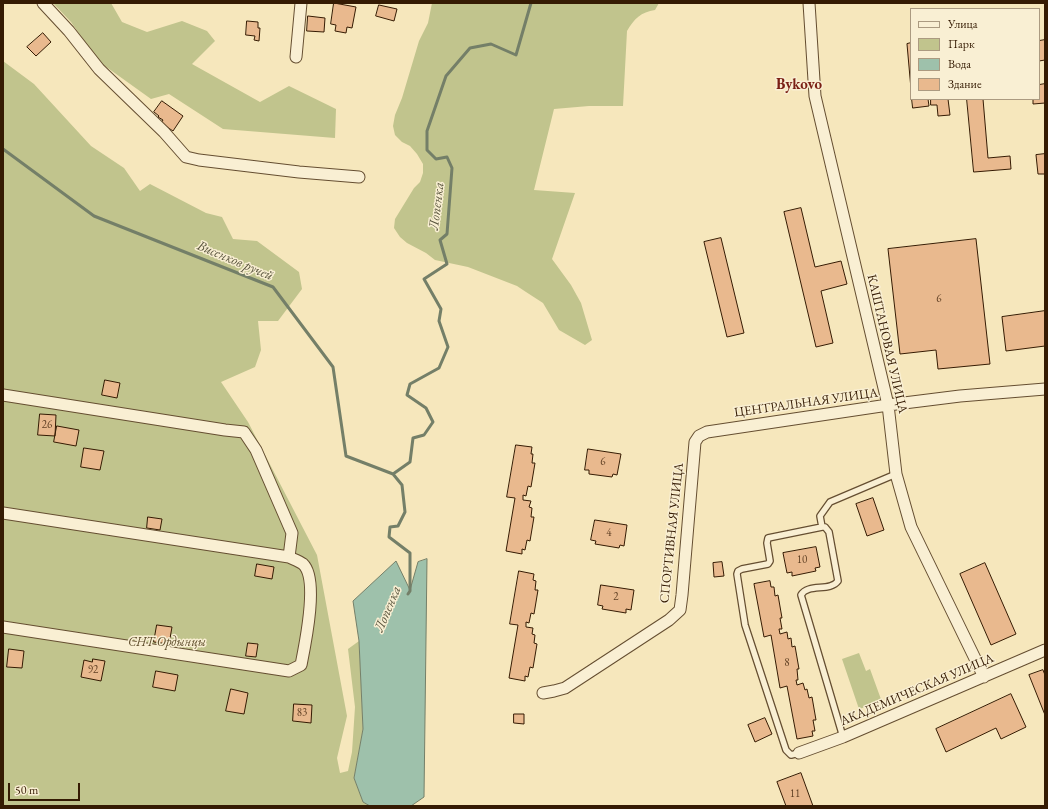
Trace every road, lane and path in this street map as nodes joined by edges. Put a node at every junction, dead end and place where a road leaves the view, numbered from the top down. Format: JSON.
{"nodes":[{"id":1,"x":43,"y":3,"type":"edge"},
{"id":2,"x":301,"y":3,"type":"edge"},
{"id":3,"x":809,"y":3,"type":"edge"},
{"id":4,"x":296,"y":57,"type":"dead end"},
{"id":5,"x":359,"y":177,"type":"dead end"},
{"id":6,"x":1045,"y":389,"type":"edge"},
{"id":7,"x":3,"y":395,"type":"edge"},
{"id":8,"x":888,"y":405,"type":"junction"},
{"id":9,"x":695,"y":442,"type":"joint"},
{"id":10,"x":896,"y":474,"type":"junction"},
{"id":11,"x":3,"y":513,"type":"edge"},
{"id":12,"x":822,"y":527,"type":"junction"},
{"id":13,"x":289,"y":557,"type":"junction"},
{"id":14,"x":3,"y":627,"type":"edge"},
{"id":15,"x":1045,"y":650,"type":"edge"},
{"id":16,"x":984,"y":677,"type":"junction"},
{"id":17,"x":543,"y":693,"type":"dead end"},
{"id":18,"x":843,"y":737,"type":"junction"},
{"id":19,"x":799,"y":753,"type":"joint"}],
"edges":[{"from":1,"to":5,"type":"street"},
{"from":2,"to":4,"type":"street"},
{"from":3,"to":8,"type":"street","name":"КАШТАНОВАЯ УЛИЦА"},
{"from":6,"to":8,"type":"street","name":"ЦЕНТРАЛЬНАЯ УЛИЦА"},
{"from":7,"to":13,"type":"street"},
{"from":8,"to":9,"type":"street","name":"ЦЕНТРАЛЬНАЯ УЛИЦА"},
{"from":8,"to":10,"type":"street","name":"КАШТАНОВАЯ УЛИЦА"},
{"from":9,"to":17,"type":"street","name":"СПОРТИВНАЯ УЛИЦА"},
{"from":10,"to":12,"type":"lane"},
{"from":10,"to":16,"type":"street","name":"КАШТАНОВАЯ УЛИЦА"},
{"from":11,"to":13,"type":"street"},
{"from":12,"to":18,"type":"lane"},
{"from":12,"to":19,"type":"lane"},
{"from":13,"to":14,"type":"street"},
{"from":15,"to":16,"type":"street","name":"АКАДЕМИЧЕСКАЯ УЛИЦА"},
{"from":16,"to":18,"type":"street","name":"АКАДЕМИЧЕСКАЯ УЛИЦА"},
{"from":18,"to":19,"type":"street","name":"АКАДЕМИЧЕСКАЯ УЛИЦА"}]}
